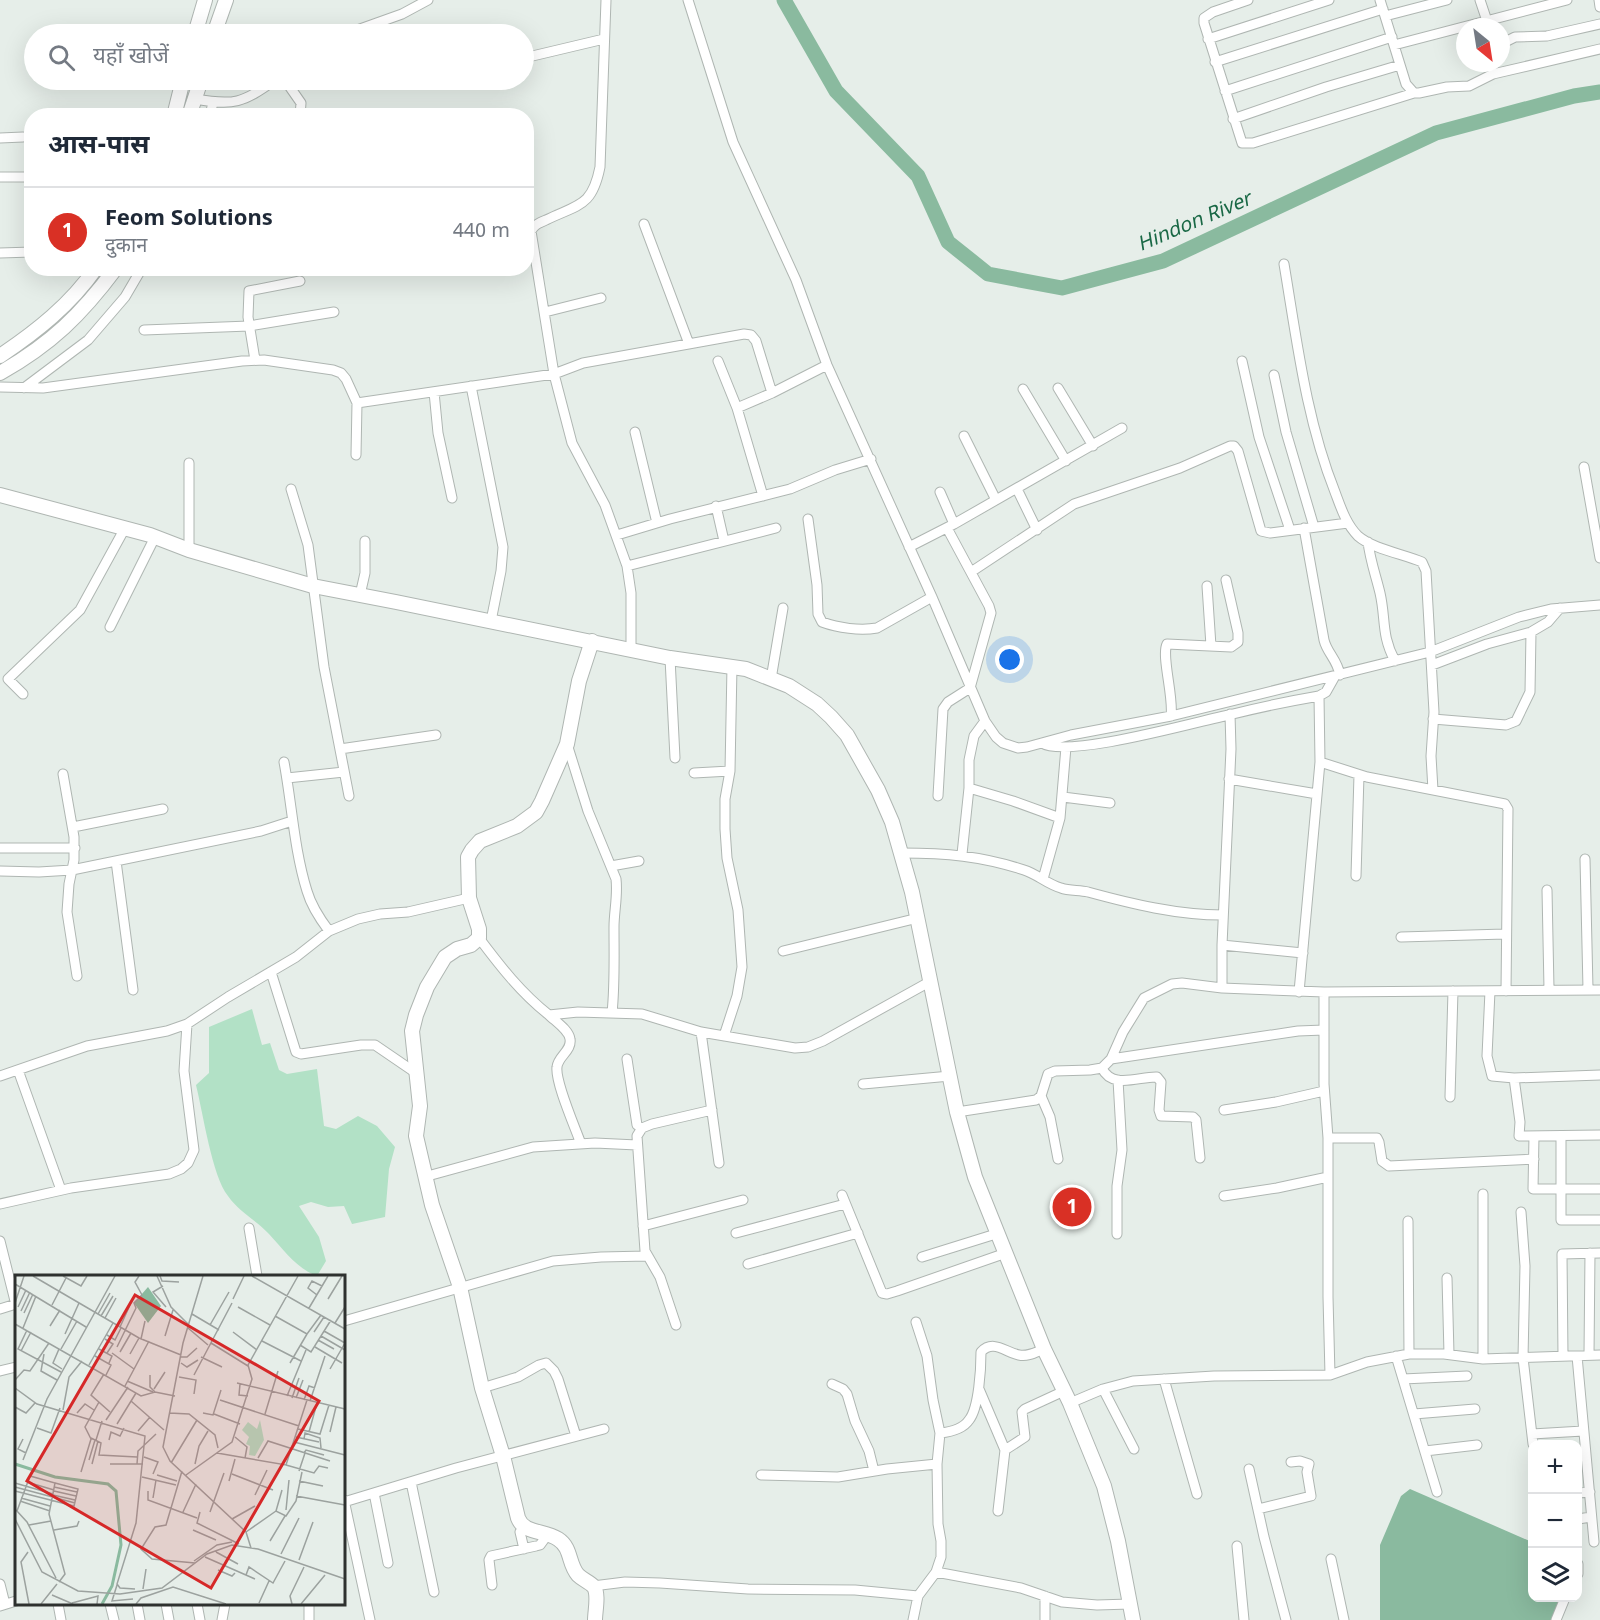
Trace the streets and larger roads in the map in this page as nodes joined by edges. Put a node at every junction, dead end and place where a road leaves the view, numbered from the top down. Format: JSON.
{"nodes":[{"id":1,"x":205,"y":0,"type":"edge"},
{"id":2,"x":226,"y":0,"type":"edge"},
{"id":3,"x":428,"y":0,"type":"edge"},
{"id":4,"x":606,"y":0,"type":"edge"},
{"id":5,"x":688,"y":0,"type":"edge"},
{"id":6,"x":1248,"y":0,"type":"edge"},
{"id":7,"x":1329,"y":0,"type":"edge"},
{"id":8,"x":1447,"y":0,"type":"edge"},
{"id":9,"x":1480,"y":0,"type":"edge"},
{"id":10,"x":1567,"y":0,"type":"edge"},
{"id":11,"x":1599,"y":0,"type":"edge"},
{"id":12,"x":1600,"y":7,"type":"edge"},
{"id":13,"x":1383,"y":8,"type":"edge"},
{"id":14,"x":1486,"y":18,"type":"edge"},
{"id":15,"x":1498,"y":18,"type":"edge"},
{"id":16,"x":198,"y":24,"type":"edge"},
{"id":17,"x":218,"y":24,"type":"edge"},
{"id":18,"x":374,"y":24,"type":"edge"},
{"id":19,"x":1600,"y":24,"type":"edge"},
{"id":20,"x":1456,"y":28,"type":"edge"},
{"id":21,"x":604,"y":39,"type":"junction"},
{"id":22,"x":1208,"y":39,"type":"junction"},
{"id":23,"x":1510,"y":40,"type":"edge"},
{"id":24,"x":1393,"y":41,"type":"junction"},
{"id":25,"x":1600,"y":48,"type":"edge"},
{"id":26,"x":534,"y":56,"type":"edge"},
{"id":27,"x":1215,"y":62,"type":"junction"},
{"id":28,"x":1400,"y":66,"type":"junction"},
{"id":29,"x":1493,"y":74,"type":"joint"},
{"id":30,"x":180,"y":90,"type":"edge"},
{"id":31,"x":198,"y":90,"type":"edge"},
{"id":32,"x":259,"y":90,"type":"edge"},
{"id":33,"x":292,"y":90,"type":"edge"},
{"id":34,"x":1225,"y":91,"type":"junction"},
{"id":35,"x":1414,"y":93,"type":"junction"},
{"id":36,"x":195,"y":99,"type":"junction"},
{"id":37,"x":213,"y":102,"type":"junction"},
{"id":38,"x":176,"y":108,"type":"edge"},
{"id":39,"x":192,"y":108,"type":"edge"},
{"id":40,"x":212,"y":108,"type":"edge"},
{"id":41,"x":301,"y":108,"type":"edge"},
{"id":42,"x":1233,"y":119,"type":"junction"},
{"id":43,"x":23,"y":137,"type":"dead end"},
{"id":44,"x":0,"y":138,"type":"edge"},
{"id":45,"x":0,"y":177,"type":"edge"},
{"id":46,"x":24,"y":177,"type":"edge"},
{"id":47,"x":644,"y":224,"type":"dead end"},
{"id":48,"x":534,"y":227,"type":"edge"},
{"id":49,"x":24,"y":252,"type":"edge"},
{"id":50,"x":0,"y":253,"type":"edge"},
{"id":51,"x":534,"y":264,"type":"edge"},
{"id":52,"x":1284,"y":264,"type":"dead end"},
{"id":53,"x":90,"y":276,"type":"edge"},
{"id":54,"x":110,"y":276,"type":"edge"},
{"id":55,"x":137,"y":276,"type":"edge"},
{"id":56,"x":300,"y":281,"type":"dead end"},
{"id":57,"x":601,"y":298,"type":"dead end"},
{"id":58,"x":334,"y":312,"type":"dead end"},
{"id":59,"x":545,"y":312,"type":"junction"},
{"id":60,"x":249,"y":326,"type":"junction"},
{"id":61,"x":144,"y":330,"type":"dead end"},
{"id":62,"x":689,"y":344,"type":"junction"},
{"id":63,"x":0,"y":356,"type":"edge"},
{"id":64,"x":255,"y":360,"type":"junction"},
{"id":65,"x":1242,"y":361,"type":"dead end"},
{"id":66,"x":718,"y":362,"type":"dead end"},
{"id":67,"x":827,"y":365,"type":"junction"},
{"id":68,"x":0,"y":373,"type":"edge"},
{"id":69,"x":554,"y":374,"type":"junction"},
{"id":70,"x":1275,"y":375,"type":"dead end"},
{"id":71,"x":471,"y":386,"type":"junction"},
{"id":72,"x":0,"y":387,"type":"edge"},
{"id":73,"x":24,"y":388,"type":"junction"},
{"id":74,"x":1058,"y":388,"type":"dead end"},
{"id":75,"x":1023,"y":389,"type":"dead end"},
{"id":76,"x":434,"y":392,"type":"junction"},
{"id":77,"x":772,"y":393,"type":"junction"},
{"id":78,"x":357,"y":403,"type":"junction"},
{"id":79,"x":737,"y":408,"type":"junction"},
{"id":80,"x":1122,"y":428,"type":"dead end"},
{"id":81,"x":634,"y":432,"type":"dead end"},
{"id":82,"x":964,"y":436,"type":"dead end"},
{"id":83,"x":1093,"y":446,"type":"junction"},
{"id":84,"x":356,"y":455,"type":"dead end"},
{"id":85,"x":871,"y":459,"type":"junction"},
{"id":86,"x":1066,"y":461,"type":"junction"},
{"id":87,"x":189,"y":463,"type":"dead end"},
{"id":88,"x":1584,"y":467,"type":"dead end"},
{"id":89,"x":291,"y":489,"type":"dead end"},
{"id":90,"x":1017,"y":489,"type":"junction"},
{"id":91,"x":940,"y":492,"type":"dead end"},
{"id":92,"x":0,"y":495,"type":"edge"},
{"id":93,"x":763,"y":496,"type":"junction"},
{"id":94,"x":452,"y":498,"type":"dead end"},
{"id":95,"x":996,"y":500,"type":"junction"},
{"id":96,"x":716,"y":506,"type":"junction"},
{"id":97,"x":808,"y":519,"type":"dead end"},
{"id":98,"x":657,"y":523,"type":"junction"},
{"id":99,"x":1348,"y":523,"type":"junction"},
{"id":100,"x":951,"y":526,"type":"junction"},
{"id":101,"x":125,"y":528,"type":"junction"},
{"id":102,"x":776,"y":528,"type":"dead end"},
{"id":103,"x":1309,"y":528,"type":"junction"},
{"id":104,"x":1037,"y":530,"type":"junction"},
{"id":105,"x":1290,"y":530,"type":"junction"},
{"id":106,"x":617,"y":535,"type":"junction"},
{"id":107,"x":155,"y":537,"type":"junction"},
{"id":108,"x":365,"y":541,"type":"dead end"},
{"id":109,"x":724,"y":541,"type":"junction"},
{"id":110,"x":1368,"y":543,"type":"junction"},
{"id":111,"x":909,"y":547,"type":"junction"},
{"id":112,"x":189,"y":550,"type":"junction"},
{"id":113,"x":1600,"y":558,"type":"edge"},
{"id":114,"x":627,"y":566,"type":"junction"},
{"id":115,"x":971,"y":572,"type":"junction"},
{"id":116,"x":1226,"y":580,"type":"dead end"},
{"id":117,"x":313,"y":586,"type":"junction"},
{"id":118,"x":1207,"y":586,"type":"dead end"},
{"id":119,"x":360,"y":595,"type":"junction"},
{"id":120,"x":932,"y":597,"type":"junction"},
{"id":121,"x":1600,"y":605,"type":"edge"},
{"id":122,"x":783,"y":608,"type":"dead end"},
{"id":123,"x":1560,"y":608,"type":"junction"},
{"id":124,"x":490,"y":621,"type":"junction"},
{"id":125,"x":110,"y":627,"type":"dead end"},
{"id":126,"x":1531,"y":632,"type":"junction"},
{"id":127,"x":592,"y":641,"type":"junction"},
{"id":128,"x":1211,"y":646,"type":"junction"},
{"id":129,"x":631,"y":650,"type":"junction"},
{"id":130,"x":1430,"y":652,"type":"junction"},
{"id":131,"x":670,"y":658,"type":"junction"},
{"id":132,"x":1395,"y":661,"type":"junction"},
{"id":133,"x":1432,"y":665,"type":"junction"},
{"id":134,"x":732,"y":666,"type":"junction"},
{"id":135,"x":1337,"y":675,"type":"junction"},
{"id":136,"x":771,"y":679,"type":"junction"},
{"id":137,"x":970,"y":688,"type":"junction"},
{"id":138,"x":23,"y":694,"type":"dead end"},
{"id":139,"x":1319,"y":696,"type":"junction"},
{"id":140,"x":1230,"y":714,"type":"junction"},
{"id":141,"x":1171,"y":716,"type":"junction"},
{"id":142,"x":1433,"y":719,"type":"junction"},
{"id":143,"x":985,"y":721,"type":"junction"},
{"id":144,"x":436,"y":735,"type":"dead end"},
{"id":145,"x":1042,"y":743,"type":"junction"},
{"id":146,"x":567,"y":744,"type":"junction"},
{"id":147,"x":1066,"y":747,"type":"junction"},
{"id":148,"x":340,"y":749,"type":"junction"},
{"id":149,"x":675,"y":758,"type":"dead end"},
{"id":150,"x":284,"y":762,"type":"dead end"},
{"id":151,"x":1320,"y":762,"type":"junction"},
{"id":152,"x":730,"y":771,"type":"junction"},
{"id":153,"x":344,"y":772,"type":"junction"},
{"id":154,"x":694,"y":773,"type":"dead end"},
{"id":155,"x":63,"y":774,"type":"dead end"},
{"id":156,"x":1359,"y":775,"type":"junction"},
{"id":157,"x":287,"y":778,"type":"junction"},
{"id":158,"x":1229,"y":779,"type":"junction"},
{"id":159,"x":969,"y":788,"type":"junction"},
{"id":160,"x":1433,"y":790,"type":"junction"},
{"id":161,"x":1317,"y":794,"type":"junction"},
{"id":162,"x":349,"y":796,"type":"dead end"},
{"id":163,"x":938,"y":796,"type":"dead end"},
{"id":164,"x":1063,"y":797,"type":"junction"},
{"id":165,"x":1110,"y":803,"type":"dead end"},
{"id":166,"x":163,"y":810,"type":"dead end"},
{"id":167,"x":1060,"y":818,"type":"junction"},
{"id":168,"x":292,"y":820,"type":"junction"},
{"id":169,"x":73,"y":827,"type":"junction"},
{"id":170,"x":0,"y":848,"type":"edge"},
{"id":171,"x":75,"y":848,"type":"junction"},
{"id":172,"x":901,"y":853,"type":"junction"},
{"id":173,"x":962,"y":854,"type":"junction"},
{"id":174,"x":1585,"y":860,"type":"dead end"},
{"id":175,"x":116,"y":861,"type":"junction"},
{"id":176,"x":639,"y":861,"type":"dead end"},
{"id":177,"x":611,"y":866,"type":"junction"},
{"id":178,"x":72,"y":870,"type":"junction"},
{"id":179,"x":0,"y":871,"type":"edge"},
{"id":180,"x":1356,"y":876,"type":"dead end"},
{"id":181,"x":1043,"y":879,"type":"junction"},
{"id":182,"x":1547,"y":890,"type":"dead end"},
{"id":183,"x":469,"y":898,"type":"junction"},
{"id":184,"x":1223,"y":915,"type":"junction"},
{"id":185,"x":918,"y":918,"type":"junction"},
{"id":186,"x":329,"y":931,"type":"junction"},
{"id":187,"x":1505,"y":934,"type":"junction"},
{"id":188,"x":1401,"y":937,"type":"dead end"},
{"id":189,"x":479,"y":938,"type":"junction"},
{"id":190,"x":1222,"y":945,"type":"junction"},
{"id":191,"x":783,"y":951,"type":"dead end"},
{"id":192,"x":1303,"y":952,"type":"junction"},
{"id":193,"x":271,"y":972,"type":"junction"},
{"id":194,"x":77,"y":976,"type":"dead end"},
{"id":195,"x":931,"y":981,"type":"junction"},
{"id":196,"x":1222,"y":987,"type":"junction"},
{"id":197,"x":1549,"y":989,"type":"junction"},
{"id":198,"x":1588,"y":989,"type":"junction"},
{"id":199,"x":133,"y":990,"type":"dead end"},
{"id":200,"x":1600,"y":990,"type":"edge"},
{"id":201,"x":1453,"y":991,"type":"junction"},
{"id":202,"x":1490,"y":991,"type":"junction"},
{"id":203,"x":1506,"y":991,"type":"junction"},
{"id":204,"x":1299,"y":992,"type":"junction"},
{"id":205,"x":1324,"y":992,"type":"junction"},
{"id":206,"x":612,"y":1013,"type":"junction"},
{"id":207,"x":549,"y":1015,"type":"junction"},
{"id":208,"x":187,"y":1024,"type":"junction"},
{"id":209,"x":1324,"y":1030,"type":"junction"},
{"id":210,"x":701,"y":1032,"type":"junction"},
{"id":211,"x":724,"y":1036,"type":"junction"},
{"id":212,"x":627,"y":1059,"type":"dead end"},
{"id":213,"x":1111,"y":1059,"type":"junction"},
{"id":214,"x":1102,"y":1068,"type":"junction"},
{"id":215,"x":18,"y":1070,"type":"junction"},
{"id":216,"x":416,"y":1073,"type":"junction"},
{"id":217,"x":1600,"y":1074,"type":"edge"},
{"id":218,"x":0,"y":1076,"type":"edge"},
{"id":219,"x":950,"y":1076,"type":"junction"},
{"id":220,"x":1514,"y":1078,"type":"junction"},
{"id":221,"x":1118,"y":1080,"type":"junction"},
{"id":222,"x":863,"y":1084,"type":"dead end"},
{"id":223,"x":1324,"y":1091,"type":"junction"},
{"id":224,"x":1041,"y":1096,"type":"junction"},
{"id":225,"x":1450,"y":1097,"type":"dead end"},
{"id":226,"x":712,"y":1110,"type":"junction"},
{"id":227,"x":1224,"y":1110,"type":"dead end"},
{"id":228,"x":957,"y":1112,"type":"junction"},
{"id":229,"x":642,"y":1128,"type":"junction"},
{"id":230,"x":1600,"y":1135,"type":"edge"},
{"id":231,"x":1534,"y":1136,"type":"junction"},
{"id":232,"x":1561,"y":1136,"type":"junction"},
{"id":233,"x":1328,"y":1138,"type":"junction"},
{"id":234,"x":581,"y":1144,"type":"junction"},
{"id":235,"x":637,"y":1145,"type":"junction"},
{"id":236,"x":1200,"y":1158,"type":"dead end"},
{"id":237,"x":1058,"y":1159,"type":"dead end"},
{"id":238,"x":1534,"y":1159,"type":"junction"},
{"id":239,"x":719,"y":1163,"type":"dead end"},
{"id":240,"x":424,"y":1177,"type":"junction"},
{"id":241,"x":1328,"y":1177,"type":"junction"},
{"id":242,"x":1600,"y":1189,"type":"edge"},
{"id":243,"x":61,"y":1190,"type":"junction"},
{"id":244,"x":1562,"y":1190,"type":"junction"},
{"id":245,"x":1483,"y":1194,"type":"dead end"},
{"id":246,"x":1224,"y":1196,"type":"dead end"},
{"id":247,"x":743,"y":1200,"type":"dead end"},
{"id":248,"x":0,"y":1204,"type":"edge"},
{"id":249,"x":1521,"y":1212,"type":"dead end"},
{"id":250,"x":1600,"y":1220,"type":"edge"},
{"id":251,"x":1408,"y":1221,"type":"dead end"},
{"id":252,"x":644,"y":1226,"type":"junction"},
{"id":253,"x":249,"y":1228,"type":"dead end"},
{"id":254,"x":736,"y":1233,"type":"dead end"},
{"id":255,"x":858,"y":1233,"type":"junction"},
{"id":256,"x":999,"y":1233,"type":"junction"},
{"id":257,"x":1117,"y":1234,"type":"dead end"},
{"id":258,"x":0,"y":1241,"type":"edge"},
{"id":259,"x":1006,"y":1253,"type":"junction"},
{"id":260,"x":1595,"y":1253,"type":"edge"},
{"id":261,"x":647,"y":1256,"type":"junction"},
{"id":262,"x":922,"y":1257,"type":"dead end"},
{"id":263,"x":2,"y":1261,"type":"edge"},
{"id":264,"x":748,"y":1264,"type":"dead end"},
{"id":265,"x":257,"y":1275,"type":"edge"},
{"id":266,"x":1447,"y":1278,"type":"dead end"},
{"id":267,"x":460,"y":1287,"type":"junction"},
{"id":268,"x":15,"y":1302,"type":"edge"},
{"id":269,"x":15,"y":1305,"type":"edge"},
{"id":270,"x":0,"y":1309,"type":"edge"},
{"id":271,"x":345,"y":1321,"type":"edge"},
{"id":272,"x":1595,"y":1321,"type":"edge"},
{"id":273,"x":916,"y":1322,"type":"dead end"},
{"id":274,"x":676,"y":1325,"type":"dead end"},
{"id":275,"x":1044,"y":1349,"type":"junction"},
{"id":276,"x":1409,"y":1354,"type":"junction"},
{"id":277,"x":1449,"y":1354,"type":"junction"},
{"id":278,"x":1589,"y":1355,"type":"junction"},
{"id":279,"x":1600,"y":1355,"type":"edge"},
{"id":280,"x":1396,"y":1356,"type":"junction"},
{"id":281,"x":1563,"y":1356,"type":"junction"},
{"id":282,"x":1576,"y":1356,"type":"junction"},
{"id":283,"x":1523,"y":1358,"type":"junction"},
{"id":284,"x":1483,"y":1359,"type":"junction"},
{"id":285,"x":15,"y":1366,"type":"edge"},
{"id":286,"x":0,"y":1371,"type":"edge"},
{"id":287,"x":1330,"y":1375,"type":"junction"},
{"id":288,"x":1467,"y":1376,"type":"dead end"},
{"id":289,"x":1403,"y":1378,"type":"junction"},
{"id":290,"x":1164,"y":1379,"type":"junction"},
{"id":291,"x":832,"y":1384,"type":"dead end"},
{"id":292,"x":482,"y":1388,"type":"junction"},
{"id":293,"x":978,"y":1388,"type":"junction"},
{"id":294,"x":1103,"y":1389,"type":"junction"},
{"id":295,"x":1067,"y":1397,"type":"junction"},
{"id":296,"x":1475,"y":1409,"type":"dead end"},
{"id":297,"x":1414,"y":1414,"type":"junction"},
{"id":298,"x":604,"y":1428,"type":"dead end"},
{"id":299,"x":1583,"y":1431,"type":"junction"},
{"id":300,"x":940,"y":1433,"type":"junction"},
{"id":301,"x":1532,"y":1434,"type":"junction"},
{"id":302,"x":576,"y":1436,"type":"junction"},
{"id":303,"x":1533,"y":1440,"type":"edge"},
{"id":304,"x":1477,"y":1445,"type":"dead end"},
{"id":305,"x":1134,"y":1449,"type":"dead end"},
{"id":306,"x":1005,"y":1450,"type":"junction"},
{"id":307,"x":1425,"y":1451,"type":"junction"},
{"id":308,"x":503,"y":1456,"type":"junction"},
{"id":309,"x":1291,"y":1462,"type":"dead end"},
{"id":310,"x":937,"y":1464,"type":"junction"},
{"id":311,"x":1582,"y":1464,"type":"edge"},
{"id":312,"x":1249,"y":1469,"type":"dead end"},
{"id":313,"x":874,"y":1471,"type":"junction"},
{"id":314,"x":761,"y":1475,"type":"dead end"},
{"id":315,"x":411,"y":1482,"type":"junction"},
{"id":316,"x":1437,"y":1492,"type":"dead end"},
{"id":317,"x":1590,"y":1492,"type":"junction"},
{"id":318,"x":374,"y":1493,"type":"junction"},
{"id":319,"x":1582,"y":1493,"type":"edge"},
{"id":320,"x":1197,"y":1494,"type":"dead end"},
{"id":321,"x":345,"y":1502,"type":"edge"},
{"id":322,"x":345,"y":1507,"type":"edge"},
{"id":323,"x":1258,"y":1509,"type":"junction"},
{"id":324,"x":998,"y":1511,"type":"dead end"},
{"id":325,"x":1592,"y":1517,"type":"junction"},
{"id":326,"x":1582,"y":1518,"type":"edge"},
{"id":327,"x":525,"y":1528,"type":"junction"},
{"id":328,"x":548,"y":1534,"type":"junction"},
{"id":329,"x":1594,"y":1542,"type":"dead end"},
{"id":330,"x":1237,"y":1546,"type":"dead end"},
{"id":331,"x":524,"y":1548,"type":"junction"},
{"id":332,"x":1331,"y":1559,"type":"dead end"},
{"id":333,"x":388,"y":1563,"type":"dead end"},
{"id":334,"x":936,"y":1572,"type":"junction"},
{"id":335,"x":0,"y":1584,"type":"edge"},
{"id":336,"x":492,"y":1585,"type":"dead end"},
{"id":337,"x":593,"y":1586,"type":"junction"},
{"id":338,"x":434,"y":1592,"type":"dead end"},
{"id":339,"x":918,"y":1596,"type":"junction"},
{"id":340,"x":1045,"y":1596,"type":"junction"},
{"id":341,"x":1563,"y":1602,"type":"edge"},
{"id":342,"x":1130,"y":1604,"type":"junction"},
{"id":343,"x":2,"y":1605,"type":"edge"},
{"id":344,"x":58,"y":1605,"type":"edge"},
{"id":345,"x":110,"y":1605,"type":"edge"},
{"id":346,"x":137,"y":1605,"type":"edge"},
{"id":347,"x":166,"y":1605,"type":"edge"},
{"id":348,"x":197,"y":1605,"type":"edge"},
{"id":349,"x":225,"y":1605,"type":"edge"},
{"id":350,"x":62,"y":1620,"type":"edge"},
{"id":351,"x":114,"y":1620,"type":"edge"},
{"id":352,"x":140,"y":1620,"type":"edge"},
{"id":353,"x":168,"y":1620,"type":"edge"},
{"id":354,"x":200,"y":1620,"type":"edge"},
{"id":355,"x":222,"y":1620,"type":"edge"},
{"id":356,"x":370,"y":1620,"type":"edge"},
{"id":357,"x":596,"y":1620,"type":"edge"},
{"id":358,"x":913,"y":1620,"type":"edge"},
{"id":359,"x":1045,"y":1620,"type":"edge"},
{"id":360,"x":1133,"y":1620,"type":"edge"},
{"id":361,"x":1244,"y":1620,"type":"edge"},
{"id":362,"x":1286,"y":1620,"type":"edge"},
{"id":363,"x":1344,"y":1620,"type":"edge"},
{"id":364,"x":1556,"y":1620,"type":"edge"}],
"edges":[{"from":1,"to":16,"type":"street"},
{"from":2,"to":17,"type":"street"},
{"from":3,"to":18,"type":"street"},
{"from":4,"to":21,"type":"street"},
{"from":5,"to":67,"type":"street"},
{"from":6,"to":22,"type":"street"},
{"from":7,"to":22,"type":"street"},
{"from":8,"to":13,"type":"street"},
{"from":9,"to":14,"type":"street"},
{"from":10,"to":15,"type":"street"},
{"from":11,"to":12,"type":"street"},
{"from":13,"to":24,"type":"street"},
{"from":13,"to":27,"type":"street"},
{"from":19,"to":23,"type":"street"},
{"from":20,"to":24,"type":"street"},
{"from":21,"to":26,"type":"street"},
{"from":21,"to":48,"type":"street"},
{"from":22,"to":27,"type":"street"},
{"from":24,"to":28,"type":"street"},
{"from":24,"to":34,"type":"street"},
{"from":25,"to":29,"type":"street"},
{"from":27,"to":34,"type":"street"},
{"from":28,"to":35,"type":"street"},
{"from":28,"to":42,"type":"street"},
{"from":29,"to":35,"type":"street"},
{"from":30,"to":38,"type":"street"},
{"from":31,"to":36,"type":"street"},
{"from":32,"to":37,"type":"street"},
{"from":33,"to":41,"type":"street"},
{"from":34,"to":42,"type":"street"},
{"from":35,"to":42,"type":"street"},
{"from":36,"to":37,"type":"street"},
{"from":36,"to":39,"type":"street"},
{"from":37,"to":40,"type":"street"},
{"from":43,"to":44,"type":"street"},
{"from":45,"to":46,"type":"street"},
{"from":47,"to":62,"type":"street"},
{"from":49,"to":50,"type":"street"},
{"from":51,"to":59,"type":"street"},
{"from":52,"to":99,"type":"street"},
{"from":53,"to":63,"type":"street"},
{"from":54,"to":68,"type":"street"},
{"from":55,"to":73,"type":"street"},
{"from":56,"to":60,"type":"street"},
{"from":57,"to":59,"type":"street"},
{"from":58,"to":60,"type":"street"},
{"from":59,"to":69,"type":"street"},
{"from":60,"to":61,"type":"street"},
{"from":60,"to":64,"type":"street"},
{"from":62,"to":69,"type":"street"},
{"from":62,"to":77,"type":"street"},
{"from":64,"to":73,"type":"street"},
{"from":64,"to":78,"type":"street"},
{"from":65,"to":105,"type":"street"},
{"from":66,"to":79,"type":"street"},
{"from":67,"to":77,"type":"street"},
{"from":67,"to":85,"type":"street"},
{"from":69,"to":71,"type":"street"},
{"from":69,"to":106,"type":"street"},
{"from":70,"to":103,"type":"street"},
{"from":71,"to":76,"type":"street"},
{"from":71,"to":124,"type":"street"},
{"from":72,"to":73,"type":"street"},
{"from":74,"to":83,"type":"street"},
{"from":75,"to":86,"type":"street"},
{"from":76,"to":78,"type":"street"},
{"from":76,"to":94,"type":"street"},
{"from":77,"to":79,"type":"street"},
{"from":78,"to":84,"type":"street"},
{"from":79,"to":93,"type":"street"},
{"from":80,"to":83,"type":"street"},
{"from":81,"to":98,"type":"street"},
{"from":82,"to":95,"type":"street"},
{"from":83,"to":86,"type":"street"},
{"from":85,"to":93,"type":"street"},
{"from":85,"to":111,"type":"street"},
{"from":86,"to":90,"type":"street"},
{"from":87,"to":112,"type":"street"},
{"from":88,"to":113,"type":"street"},
{"from":89,"to":117,"type":"street"},
{"from":90,"to":95,"type":"street"},
{"from":90,"to":104,"type":"street"},
{"from":91,"to":100,"type":"street"},
{"from":92,"to":101,"type":"street"},
{"from":93,"to":96,"type":"street"},
{"from":95,"to":100,"type":"street"},
{"from":96,"to":98,"type":"street"},
{"from":96,"to":109,"type":"street"},
{"from":97,"to":120,"type":"street"},
{"from":98,"to":106,"type":"street"},
{"from":99,"to":103,"type":"street"},
{"from":99,"to":110,"type":"street"},
{"from":100,"to":111,"type":"street"},
{"from":100,"to":115,"type":"street"},
{"from":101,"to":107,"type":"street"},
{"from":101,"to":138,"type":"street"},
{"from":102,"to":109,"type":"street"},
{"from":103,"to":105,"type":"street"},
{"from":103,"to":135,"type":"street"},
{"from":104,"to":105,"type":"street"},
{"from":104,"to":115,"type":"street"},
{"from":106,"to":114,"type":"street"},
{"from":107,"to":112,"type":"street"},
{"from":107,"to":125,"type":"street"},
{"from":108,"to":119,"type":"street"},
{"from":109,"to":114,"type":"street"},
{"from":110,"to":130,"type":"street"},
{"from":110,"to":132,"type":"street"},
{"from":111,"to":120,"type":"street"},
{"from":112,"to":117,"type":"street"},
{"from":114,"to":129,"type":"street"},
{"from":115,"to":137,"type":"street"},
{"from":116,"to":128,"type":"street"},
{"from":117,"to":119,"type":"street"},
{"from":117,"to":148,"type":"street"},
{"from":118,"to":128,"type":"street"},
{"from":119,"to":124,"type":"street"},
{"from":120,"to":137,"type":"street"},
{"from":121,"to":123,"type":"street"},
{"from":122,"to":136,"type":"street"},
{"from":123,"to":126,"type":"street"},
{"from":123,"to":130,"type":"street"},
{"from":124,"to":127,"type":"street"},
{"from":126,"to":133,"type":"street"},
{"from":126,"to":142,"type":"street"},
{"from":127,"to":129,"type":"street"},
{"from":127,"to":146,"type":"street"},
{"from":128,"to":141,"type":"street"},
{"from":129,"to":131,"type":"street"},
{"from":130,"to":132,"type":"street"},
{"from":130,"to":133,"type":"street"},
{"from":131,"to":134,"type":"street"},
{"from":131,"to":149,"type":"street"},
{"from":132,"to":135,"type":"street"},
{"from":133,"to":142,"type":"street"},
{"from":134,"to":136,"type":"street"},
{"from":134,"to":152,"type":"street"},
{"from":135,"to":139,"type":"street"},
{"from":135,"to":141,"type":"street"},
{"from":136,"to":172,"type":"street"},
{"from":137,"to":143,"type":"street"},
{"from":137,"to":163,"type":"street"},
{"from":139,"to":140,"type":"street"},
{"from":139,"to":151,"type":"street"},
{"from":140,"to":147,"type":"street"},
{"from":140,"to":158,"type":"street"},
{"from":141,"to":145,"type":"street"},
{"from":142,"to":160,"type":"street"},
{"from":143,"to":145,"type":"street"},
{"from":143,"to":159,"type":"street"},
{"from":144,"to":148,"type":"street"},
{"from":145,"to":147,"type":"street"},
{"from":146,"to":177,"type":"street"},
{"from":146,"to":183,"type":"street"},
{"from":147,"to":164,"type":"street"},
{"from":148,"to":153,"type":"street"},
{"from":150,"to":157,"type":"street"},
{"from":151,"to":156,"type":"street"},
{"from":151,"to":161,"type":"street"},
{"from":152,"to":154,"type":"street"},
{"from":152,"to":211,"type":"street"},
{"from":153,"to":157,"type":"street"},
{"from":153,"to":162,"type":"street"},
{"from":155,"to":169,"type":"street"},
{"from":156,"to":160,"type":"street"},
{"from":156,"to":180,"type":"street"},
{"from":157,"to":168,"type":"street"},
{"from":158,"to":161,"type":"street"},
{"from":158,"to":184,"type":"street"},
{"from":159,"to":167,"type":"street"},
{"from":159,"to":173,"type":"street"},
{"from":160,"to":187,"type":"street"},
{"from":161,"to":192,"type":"street"},
{"from":164,"to":165,"type":"street"},
{"from":164,"to":167,"type":"street"},
{"from":166,"to":169,"type":"street"},
{"from":167,"to":181,"type":"street"},
{"from":168,"to":175,"type":"street"},
{"from":168,"to":186,"type":"street"},
{"from":169,"to":171,"type":"street"},
{"from":170,"to":171,"type":"street"},
{"from":171,"to":178,"type":"street"},
{"from":172,"to":173,"type":"street"},
{"from":172,"to":185,"type":"street"},
{"from":173,"to":181,"type":"street"},
{"from":174,"to":198,"type":"street"},
{"from":175,"to":178,"type":"street"},
{"from":175,"to":199,"type":"street"},
{"from":176,"to":177,"type":"street"},
{"from":177,"to":206,"type":"street"},
{"from":178,"to":179,"type":"street"},
{"from":178,"to":194,"type":"street"},
{"from":181,"to":184,"type":"street"},
{"from":182,"to":197,"type":"street"},
{"from":183,"to":186,"type":"street"},
{"from":183,"to":189,"type":"street"},
{"from":184,"to":190,"type":"street"},
{"from":185,"to":191,"type":"street"},
{"from":185,"to":195,"type":"street"},
{"from":186,"to":193,"type":"street"},
{"from":187,"to":188,"type":"street"},
{"from":187,"to":203,"type":"street"},
{"from":189,"to":207,"type":"street"},
{"from":189,"to":216,"type":"street"},
{"from":190,"to":192,"type":"street"},
{"from":190,"to":196,"type":"street"},
{"from":192,"to":204,"type":"street"},
{"from":193,"to":208,"type":"street"},
{"from":193,"to":216,"type":"street"},
{"from":195,"to":211,"type":"street"},
{"from":195,"to":219,"type":"street"},
{"from":196,"to":204,"type":"street"},
{"from":196,"to":213,"type":"street"},
{"from":197,"to":198,"type":"street"},
{"from":197,"to":203,"type":"street"},
{"from":198,"to":200,"type":"street"},
{"from":201,"to":202,"type":"street"},
{"from":201,"to":205,"type":"street"},
{"from":201,"to":225,"type":"street"},
{"from":202,"to":203,"type":"street"},
{"from":202,"to":220,"type":"street"},
{"from":204,"to":205,"type":"street"},
{"from":205,"to":209,"type":"street"},
{"from":206,"to":207,"type":"street"},
{"from":206,"to":210,"type":"street"},
{"from":207,"to":234,"type":"street"},
{"from":208,"to":215,"type":"street"},
{"from":208,"to":243,"type":"street"},
{"from":209,"to":213,"type":"street"},
{"from":209,"to":223,"type":"street"},
{"from":210,"to":211,"type":"street"},
{"from":210,"to":226,"type":"street"},
{"from":212,"to":229,"type":"street"},
{"from":213,"to":214,"type":"street"},
{"from":214,"to":221,"type":"street"},
{"from":214,"to":224,"type":"street"},
{"from":215,"to":218,"type":"street"},
{"from":215,"to":243,"type":"street"},
{"from":216,"to":240,"type":"street"},
{"from":217,"to":220,"type":"street"},
{"from":219,"to":222,"type":"street"},
{"from":219,"to":228,"type":"street"},
{"from":220,"to":231,"type":"street"},
{"from":221,"to":236,"type":"street"},
{"from":221,"to":257,"type":"street"},
{"from":223,"to":227,"type":"street"},
{"from":223,"to":233,"type":"street"},
{"from":224,"to":228,"type":"street"},
{"from":224,"to":237,"type":"street"},
{"from":226,"to":229,"type":"street"},
{"from":226,"to":239,"type":"street"},
{"from":228,"to":256,"type":"street"},
{"from":229,"to":235,"type":"street"},
{"from":230,"to":232,"type":"street"},
{"from":231,"to":232,"type":"street"},
{"from":231,"to":238,"type":"street"},
{"from":232,"to":244,"type":"street"},
{"from":233,"to":238,"type":"street"},
{"from":233,"to":241,"type":"street"},
{"from":234,"to":235,"type":"street"},
{"from":234,"to":240,"type":"street"},
{"from":235,"to":252,"type":"street"},
{"from":238,"to":244,"type":"street"},
{"from":240,"to":267,"type":"street"},
{"from":241,"to":246,"type":"street"},
{"from":241,"to":287,"type":"street"},
{"from":242,"to":244,"type":"street"},
{"from":243,"to":248,"type":"street"},
{"from":244,"to":250,"type":"street"},
{"from":245,"to":284,"type":"street"},
{"from":247,"to":252,"type":"street"},
{"from":249,"to":283,"type":"street"},
{"from":251,"to":276,"type":"street"},
{"from":252,"to":261,"type":"street"},
{"from":253,"to":265,"type":"street"},
{"from":254,"to":255,"type":"street"},
{"from":255,"to":259,"type":"street"},
{"from":255,"to":264,"type":"street"},
{"from":256,"to":259,"type":"street"},
{"from":256,"to":262,"type":"street"},
{"from":258,"to":263,"type":"street"},
{"from":259,"to":275,"type":"street"},
{"from":260,"to":272,"type":"street"},
{"from":260,"to":281,"type":"street"},
{"from":261,"to":267,"type":"street"},
{"from":261,"to":274,"type":"street"},
{"from":263,"to":268,"type":"street"},
{"from":266,"to":277,"type":"street"},
{"from":267,"to":271,"type":"street"},
{"from":267,"to":292,"type":"street"},
{"from":269,"to":270,"type":"street"},
{"from":272,"to":278,"type":"street"},
{"from":273,"to":300,"type":"street"},
{"from":275,"to":293,"type":"street"},
{"from":275,"to":295,"type":"street"},
{"from":276,"to":277,"type":"street"},
{"from":276,"to":280,"type":"street"},
{"from":277,"to":284,"type":"street"},
{"from":278,"to":279,"type":"street"},
{"from":278,"to":282,"type":"street"},
{"from":280,"to":287,"type":"street"},
{"from":280,"to":289,"type":"street"},
{"from":281,"to":282,"type":"street"},
{"from":281,"to":283,"type":"street"},
{"from":282,"to":299,"type":"street"},
{"from":283,"to":284,"type":"street"},
{"from":283,"to":301,"type":"street"},
{"from":285,"to":286,"type":"street"},
{"from":287,"to":290,"type":"street"},
{"from":288,"to":289,"type":"street"},
{"from":289,"to":297,"type":"street"},
{"from":290,"to":294,"type":"street"},
{"from":290,"to":320,"type":"street"},
{"from":291,"to":313,"type":"street"},
{"from":292,"to":302,"type":"street"},
{"from":292,"to":308,"type":"street"},
{"from":293,"to":300,"type":"street"},
{"from":293,"to":306,"type":"street"},
{"from":294,"to":295,"type":"street"},
{"from":294,"to":305,"type":"street"},
{"from":295,"to":306,"type":"street"},
{"from":295,"to":342,"type":"street"},
{"from":296,"to":297,"type":"street"},
{"from":297,"to":307,"type":"street"},
{"from":298,"to":302,"type":"street"},
{"from":299,"to":301,"type":"street"},
{"from":299,"to":311,"type":"street"},
{"from":300,"to":310,"type":"street"},
{"from":301,"to":303,"type":"street"},
{"from":302,"to":308,"type":"street"},
{"from":304,"to":307,"type":"street"},
{"from":306,"to":324,"type":"street"},
{"from":307,"to":316,"type":"street"},
{"from":308,"to":315,"type":"street"},
{"from":308,"to":327,"type":"street"},
{"from":309,"to":323,"type":"street"},
{"from":310,"to":313,"type":"street"},
{"from":310,"to":334,"type":"street"},
{"from":311,"to":317,"type":"street"},
{"from":312,"to":323,"type":"street"},
{"from":313,"to":314,"type":"street"},
{"from":315,"to":318,"type":"street"},
{"from":315,"to":338,"type":"street"},
{"from":317,"to":319,"type":"street"},
{"from":317,"to":325,"type":"street"},
{"from":318,"to":321,"type":"street"},
{"from":318,"to":333,"type":"street"},
{"from":322,"to":356,"type":"street"},
{"from":323,"to":362,"type":"street"},
{"from":325,"to":326,"type":"street"},
{"from":325,"to":329,"type":"street"},
{"from":327,"to":328,"type":"street"},
{"from":327,"to":331,"type":"street"},
{"from":328,"to":331,"type":"street"},
{"from":328,"to":337,"type":"street"},
{"from":330,"to":361,"type":"street"},
{"from":331,"to":336,"type":"street"},
{"from":332,"to":363,"type":"street"},
{"from":334,"to":339,"type":"street"},
{"from":334,"to":340,"type":"street"},
{"from":335,"to":343,"type":"street"},
{"from":337,"to":339,"type":"street"},
{"from":337,"to":357,"type":"street"},
{"from":339,"to":358,"type":"street"},
{"from":340,"to":342,"type":"street"},
{"from":340,"to":359,"type":"street"},
{"from":341,"to":364,"type":"street"},
{"from":342,"to":360,"type":"street"},
{"from":344,"to":350,"type":"street"},
{"from":345,"to":351,"type":"street"},
{"from":346,"to":352,"type":"street"},
{"from":347,"to":353,"type":"street"},
{"from":348,"to":354,"type":"street"},
{"from":349,"to":355,"type":"street"}]}
